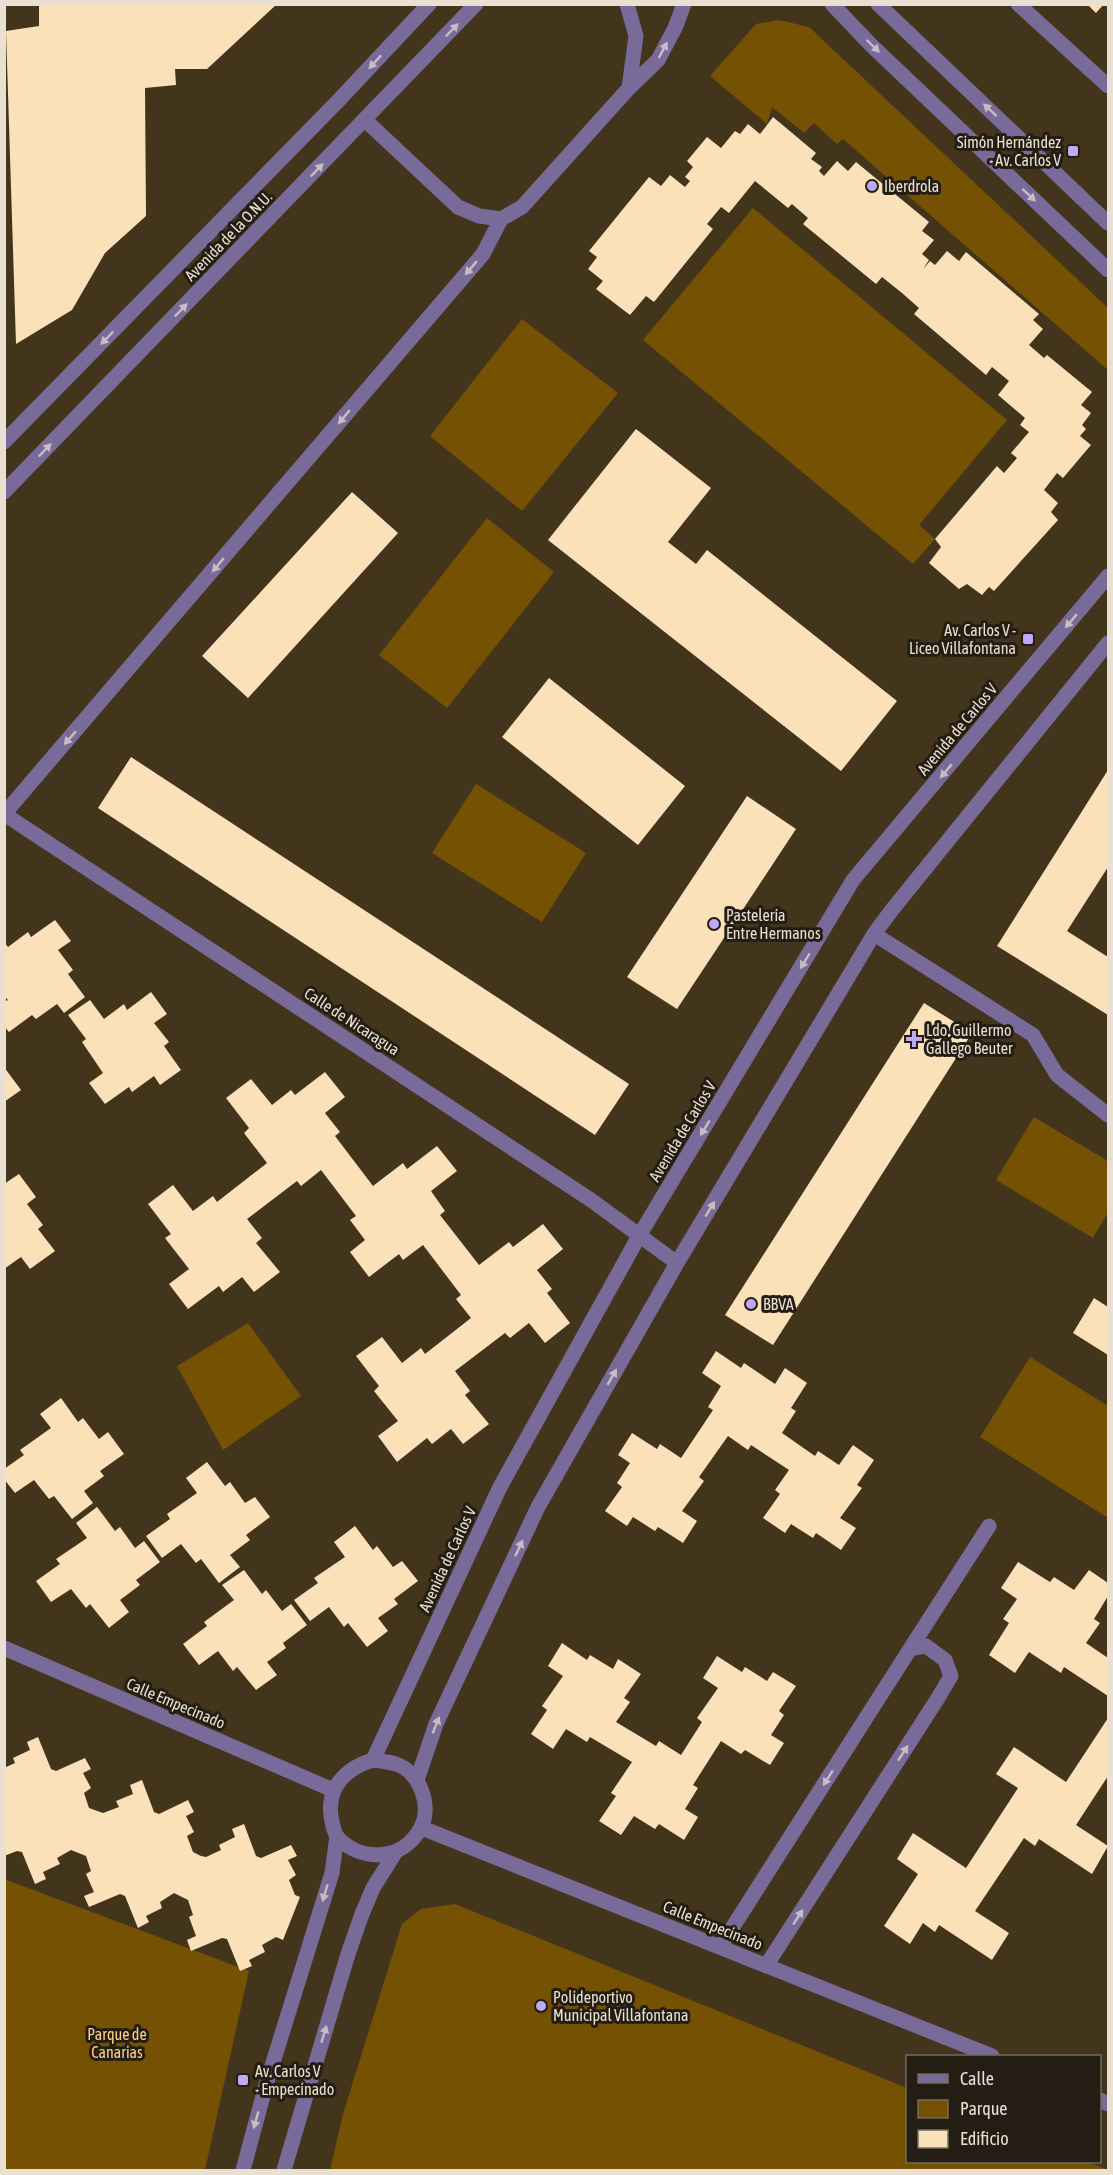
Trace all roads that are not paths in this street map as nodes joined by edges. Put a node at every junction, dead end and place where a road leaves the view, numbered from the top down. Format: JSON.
{"nodes":[{"id":1,"x":429,"y":4,"type":"edge"},
{"id":2,"x":477,"y":4,"type":"edge"},
{"id":3,"x":627,"y":4,"type":"edge"},
{"id":4,"x":684,"y":4,"type":"edge"},
{"id":5,"x":832,"y":4,"type":"edge"},
{"id":6,"x":878,"y":4,"type":"edge"},
{"id":7,"x":1018,"y":4,"type":"edge"},
{"id":8,"x":1108,"y":86,"type":"edge"},
{"id":9,"x":629,"y":87,"type":"junction"},
{"id":10,"x":365,"y":120,"type":"junction"},
{"id":11,"x":501,"y":219,"type":"junction"},
{"id":12,"x":1108,"y":223,"type":"edge"},
{"id":13,"x":1108,"y":270,"type":"edge"},
{"id":14,"x":4,"y":442,"type":"edge"},
{"id":15,"x":4,"y":492,"type":"edge"},
{"id":16,"x":1108,"y":576,"type":"edge"},
{"id":17,"x":1108,"y":643,"type":"edge"},
{"id":18,"x":5,"y":814,"type":"edge"},
{"id":19,"x":874,"y":934,"type":"junction"},
{"id":20,"x":1108,"y":1115,"type":"edge"},
{"id":21,"x":639,"y":1236,"type":"junction"},
{"id":22,"x":677,"y":1263,"type":"junction"},
{"id":23,"x":989,"y":1526,"type":"dead end"},
{"id":24,"x":4,"y":1648,"type":"edge"},
{"id":25,"x":910,"y":1649,"type":"junction"},
{"id":26,"x":373,"y":1760,"type":"junction"},
{"id":27,"x":417,"y":1780,"type":"junction"},
{"id":28,"x":333,"y":1790,"type":"junction"},
{"id":29,"x":422,"y":1828,"type":"junction"},
{"id":30,"x":337,"y":1836,"type":"junction"},
{"id":31,"x":395,"y":1853,"type":"junction"},
{"id":32,"x":720,"y":1947,"type":"junction"},
{"id":33,"x":766,"y":1966,"type":"junction"},
{"id":34,"x":989,"y":2055,"type":"edge"},
{"id":35,"x":243,"y":2170,"type":"edge"},
{"id":36,"x":284,"y":2170,"type":"edge"}],
"edges":[{"from":1,"to":14,"type":"street","name":"Avenida de la O.N.U.","one_way":true},
{"from":10,"to":2,"type":"street","name":"Avenida de la O.N.U.","one_way":true},
{"from":3,"to":9,"type":"street"},
{"from":9,"to":4,"type":"street","one_way":true},
{"from":5,"to":13,"type":"street","one_way":true},
{"from":12,"to":6,"type":"street","one_way":true},
{"from":7,"to":8,"type":"street"},
{"from":9,"to":11,"type":"street"},
{"from":10,"to":11,"type":"street"},
{"from":15,"to":10,"type":"street","name":"Avenida de la O.N.U.","one_way":true},
{"from":11,"to":18,"type":"street","one_way":true},
{"from":16,"to":21,"type":"street","name":"Avenida de Carlos V","one_way":true},
{"from":17,"to":19,"type":"street"},
{"from":18,"to":21,"type":"street","name":"Calle de Nicaragua"},
{"from":19,"to":20,"type":"street"},
{"from":22,"to":19,"type":"street","one_way":true},
{"from":21,"to":22,"type":"street","name":"Calle de Nicaragua"},
{"from":21,"to":26,"type":"street","name":"Avenida de Carlos V"},
{"from":27,"to":22,"type":"street","one_way":true},
{"from":23,"to":25,"type":"street"},
{"from":24,"to":28,"type":"street","name":"Calle Empecinado"},
{"from":25,"to":32,"type":"street","one_way":true},
{"from":33,"to":25,"type":"street","one_way":true},
{"from":26,"to":27,"type":"street"},
{"from":26,"to":28,"type":"street"},
{"from":27,"to":29,"type":"street"},
{"from":28,"to":30,"type":"street"},
{"from":29,"to":31,"type":"street"},
{"from":29,"to":32,"type":"street","name":"Calle Empecinado"},
{"from":30,"to":31,"type":"street"},
{"from":30,"to":35,"type":"street","one_way":true},
{"from":36,"to":31,"type":"street","one_way":true},
{"from":32,"to":33,"type":"street","name":"Calle Empecinado"},
{"from":33,"to":34,"type":"street","name":"Calle Empecinado"}]}
